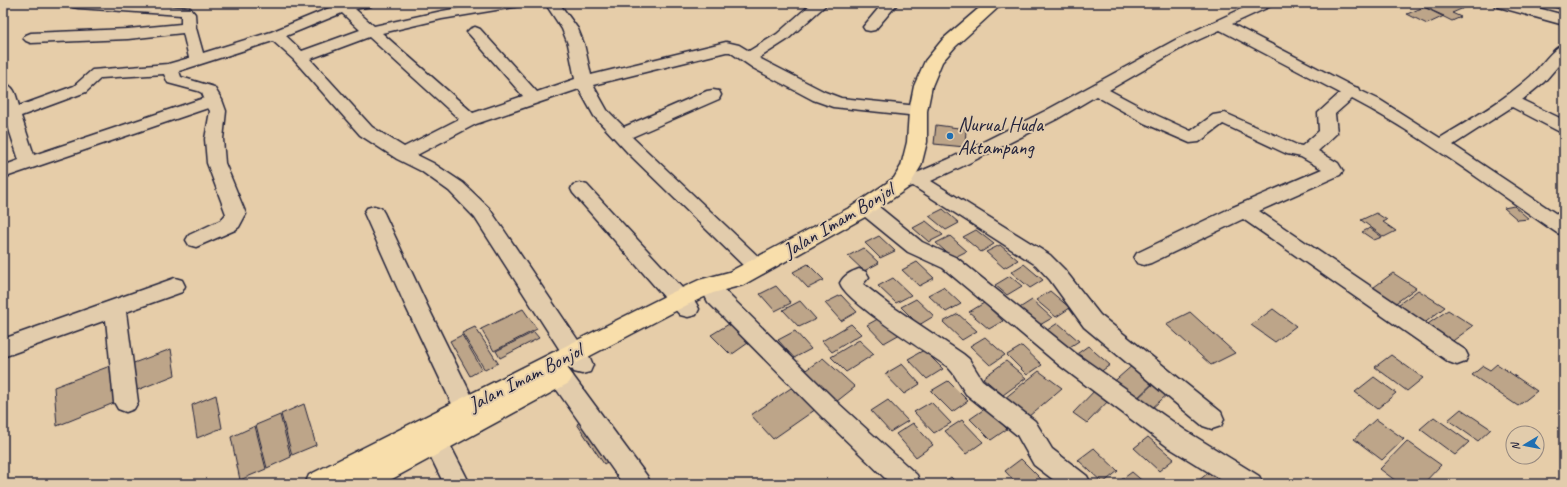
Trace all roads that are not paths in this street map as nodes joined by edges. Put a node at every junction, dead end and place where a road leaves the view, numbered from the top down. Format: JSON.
{"nodes":[{"id":1,"x":366,"y":3,"type":"edge"},
{"id":2,"x":514,"y":3,"type":"edge"},
{"id":3,"x":552,"y":3,"type":"edge"},
{"id":4,"x":821,"y":3,"type":"edge"},
{"id":5,"x":891,"y":3,"type":"edge"},
{"id":6,"x":995,"y":3,"type":"edge"},
{"id":7,"x":1266,"y":3,"type":"edge"},
{"id":8,"x":1501,"y":3,"type":"edge"},
{"id":9,"x":78,"y":4,"type":"dead end"},
{"id":10,"x":344,"y":7,"type":"junction"},
{"id":11,"x":1564,"y":20,"type":"edge"},
{"id":12,"x":1220,"y":24,"type":"junction"},
{"id":13,"x":870,"y":27,"type":"dead end"},
{"id":14,"x":189,"y":28,"type":"junction"},
{"id":15,"x":370,"y":31,"type":"junction"},
{"id":16,"x":475,"y":32,"type":"dead end"},
{"id":17,"x":276,"y":35,"type":"junction"},
{"id":18,"x":31,"y":38,"type":"dead end"},
{"id":19,"x":1564,"y":49,"type":"edge"},
{"id":20,"x":300,"y":57,"type":"junction"},
{"id":21,"x":749,"y":58,"type":"junction"},
{"id":22,"x":197,"y":60,"type":"junction"},
{"id":23,"x":170,"y":69,"type":"junction"},
{"id":24,"x":584,"y":82,"type":"junction"},
{"id":25,"x":3,"y":88,"type":"edge"},
{"id":26,"x":1096,"y":90,"type":"junction"},
{"id":27,"x":1352,"y":91,"type":"junction"},
{"id":28,"x":713,"y":95,"type":"dead end"},
{"id":29,"x":534,"y":98,"type":"junction"},
{"id":30,"x":214,"y":100,"type":"junction"},
{"id":31,"x":1512,"y":101,"type":"junction"},
{"id":32,"x":918,"y":111,"type":"junction"},
{"id":33,"x":9,"y":120,"type":"edge"},
{"id":34,"x":470,"y":120,"type":"junction"},
{"id":35,"x":1564,"y":127,"type":"edge"},
{"id":36,"x":621,"y":135,"type":"junction"},
{"id":37,"x":1441,"y":145,"type":"junction"},
{"id":38,"x":1306,"y":152,"type":"junction"},
{"id":39,"x":403,"y":155,"type":"junction"},
{"id":40,"x":29,"y":163,"type":"junction"},
{"id":41,"x":3,"y":172,"type":"edge"},
{"id":42,"x":908,"y":181,"type":"junction"},
{"id":43,"x":580,"y":189,"type":"dead end"},
{"id":44,"x":866,"y":207,"type":"junction"},
{"id":45,"x":1245,"y":210,"type":"junction"},
{"id":46,"x":374,"y":213,"type":"dead end"},
{"id":47,"x":1564,"y":228,"type":"edge"},
{"id":48,"x":196,"y":240,"type":"dead end"},
{"id":49,"x":1144,"y":258,"type":"dead end"},
{"id":50,"x":757,"y":267,"type":"junction"},
{"id":51,"x":859,"y":277,"type":"dead end"},
{"id":52,"x":735,"y":279,"type":"junction"},
{"id":53,"x":174,"y":286,"type":"dead end"},
{"id":54,"x":716,"y":296,"type":"junction"},
{"id":55,"x":684,"y":304,"type":"junction"},
{"id":56,"x":115,"y":307,"type":"junction"},
{"id":57,"x":3,"y":348,"type":"edge"},
{"id":58,"x":1457,"y":356,"type":"dead end"},
{"id":59,"x":572,"y":364,"type":"junction"},
{"id":60,"x":126,"y":402,"type":"dead end"},
{"id":61,"x":469,"y":416,"type":"junction"},
{"id":62,"x":1212,"y":420,"type":"dead end"},
{"id":63,"x":436,"y":443,"type":"junction"},
{"id":64,"x":319,"y":484,"type":"edge"},
{"id":65,"x":356,"y":484,"type":"edge"},
{"id":66,"x":458,"y":484,"type":"edge"},
{"id":67,"x":638,"y":484,"type":"edge"},
{"id":68,"x":908,"y":484,"type":"edge"},
{"id":69,"x":1078,"y":484,"type":"edge"},
{"id":70,"x":1250,"y":484,"type":"edge"}],
"edges":[{"from":1,"to":10,"type":"street"},
{"from":2,"to":15,"type":"street"},
{"from":3,"to":24,"type":"street"},
{"from":4,"to":21,"type":"street"},
{"from":5,"to":13,"type":"street"},
{"from":6,"to":32,"type":"highway","name":"Jalan Imam Bonjol"},
{"from":7,"to":12,"type":"street"},
{"from":8,"to":11,"type":"main road"},
{"from":9,"to":14,"type":"street"},
{"from":10,"to":15,"type":"street"},
{"from":10,"to":17,"type":"street"},
{"from":12,"to":26,"type":"street"},
{"from":12,"to":27,"type":"street"},
{"from":14,"to":18,"type":"street"},
{"from":14,"to":22,"type":"street"},
{"from":15,"to":20,"type":"street"},
{"from":15,"to":34,"type":"street"},
{"from":16,"to":29,"type":"street"},
{"from":17,"to":20,"type":"street"},
{"from":17,"to":22,"type":"street"},
{"from":19,"to":31,"type":"street"},
{"from":20,"to":39,"type":"street"},
{"from":21,"to":24,"type":"street"},
{"from":21,"to":32,"type":"street"},
{"from":22,"to":23,"type":"street"},
{"from":23,"to":30,"type":"street"},
{"from":23,"to":33,"type":"street"},
{"from":24,"to":29,"type":"street"},
{"from":24,"to":36,"type":"street"},
{"from":25,"to":33,"type":"street"},
{"from":26,"to":38,"type":"street"},
{"from":26,"to":42,"type":"street"},
{"from":27,"to":37,"type":"street"},
{"from":27,"to":38,"type":"street"},
{"from":28,"to":36,"type":"street"},
{"from":29,"to":34,"type":"street"},
{"from":30,"to":40,"type":"street"},
{"from":30,"to":48,"type":"street"},
{"from":31,"to":35,"type":"street"},
{"from":31,"to":37,"type":"street"},
{"from":32,"to":42,"type":"highway","name":"Jalan Imam Bonjol"},
{"from":33,"to":40,"type":"street"},
{"from":34,"to":39,"type":"street"},
{"from":36,"to":50,"type":"street"},
{"from":37,"to":47,"type":"street"},
{"from":38,"to":45,"type":"street"},
{"from":39,"to":59,"type":"street"},
{"from":40,"to":41,"type":"street"},
{"from":42,"to":44,"type":"highway","name":"Jalan Imam Bonjol"},
{"from":42,"to":62,"type":"street"},
{"from":43,"to":55,"type":"street"},
{"from":44,"to":50,"type":"highway","name":"Jalan Imam Bonjol"},
{"from":44,"to":70,"type":"street"},
{"from":45,"to":49,"type":"street"},
{"from":45,"to":58,"type":"street"},
{"from":46,"to":61,"type":"street"},
{"from":50,"to":52,"type":"highway","name":"Jalan Imam Bonjol"},
{"from":51,"to":69,"type":"street"},
{"from":52,"to":54,"type":"highway","name":"Jalan Imam Bonjol"},
{"from":52,"to":55,"type":"highway","name":"Jalan Imam Bonjol"},
{"from":53,"to":56,"type":"street"},
{"from":54,"to":55,"type":"highway","name":"Jalan Imam Bonjol"},
{"from":54,"to":68,"type":"street"},
{"from":55,"to":59,"type":"highway","name":"Jalan Imam Bonjol"},
{"from":56,"to":57,"type":"street"},
{"from":56,"to":60,"type":"street"},
{"from":59,"to":61,"type":"highway","name":"Jalan Imam Bonjol"},
{"from":59,"to":67,"type":"street"},
{"from":61,"to":63,"type":"highway","name":"Jalan Imam Bonjol"},
{"from":61,"to":64,"type":"highway","name":"Jalan Imam Bonjol"},
{"from":63,"to":65,"type":"highway","name":"Jalan Imam Bonjol"},
{"from":63,"to":66,"type":"street"}]}
